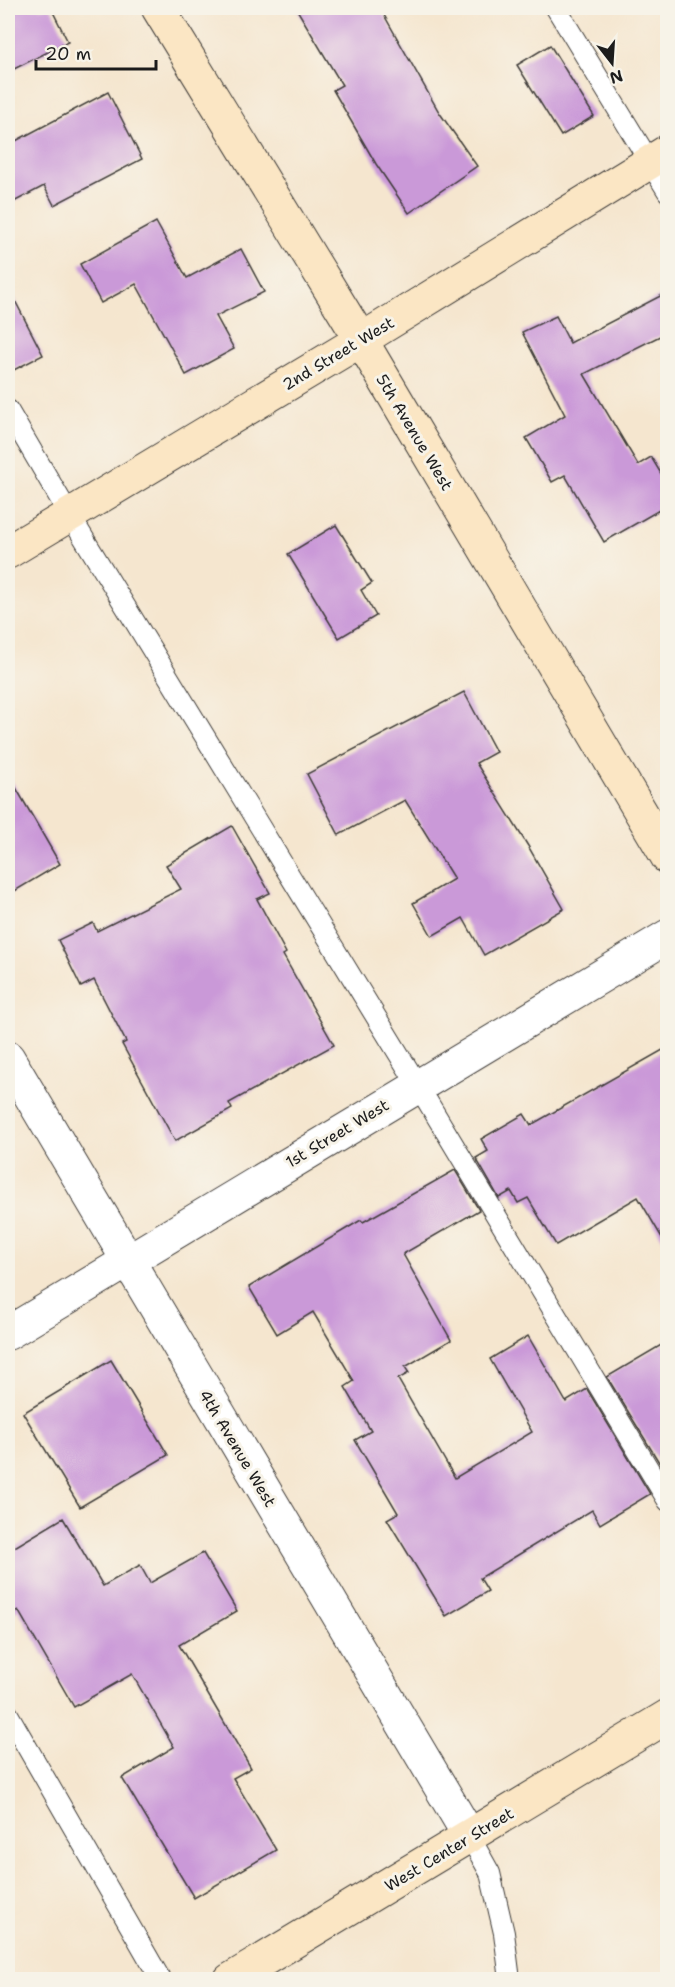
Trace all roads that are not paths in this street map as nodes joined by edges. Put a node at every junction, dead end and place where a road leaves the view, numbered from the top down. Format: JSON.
{"nodes":[{"id":1,"x":158,"y":8,"type":"edge"},
{"id":2,"x":556,"y":8,"type":"edge"},
{"id":3,"x":659,"y":157,"type":"edge"},
{"id":4,"x":668,"y":192,"type":"edge"},
{"id":5,"x":361,"y":340,"type":"junction"},
{"id":6,"x":8,"y":410,"type":"edge"},
{"id":7,"x":69,"y":514,"type":"junction"},
{"id":8,"x":8,"y":552,"type":"edge"},
{"id":9,"x":668,"y":858,"type":"edge"},
{"id":10,"x":668,"y":936,"type":"edge"},
{"id":11,"x":8,"y":1058,"type":"edge"},
{"id":12,"x":417,"y":1084,"type":"junction"},
{"id":13,"x":127,"y":1260,"type":"junction"},
{"id":14,"x":8,"y":1333,"type":"edge"},
{"id":15,"x":668,"y":1501,"type":"edge"},
{"id":16,"x":8,"y":1714,"type":"edge"},
{"id":17,"x":668,"y":1716,"type":"edge"},
{"id":18,"x":470,"y":1837,"type":"junction"},
{"id":19,"x":161,"y":1980,"type":"edge"},
{"id":20,"x":230,"y":1980,"type":"edge"},
{"id":21,"x":510,"y":1980,"type":"edge"}],
"edges":[{"from":1,"to":5,"type":"street","name":"5th Avenue West"},
{"from":2,"to":3,"type":"lane"},
{"from":3,"to":4,"type":"lane"},
{"from":3,"to":5,"type":"street","name":"2nd Street West"},
{"from":5,"to":7,"type":"street","name":"2nd Street West"},
{"from":5,"to":9,"type":"street","name":"5th Avenue West"},
{"from":6,"to":7,"type":"lane"},
{"from":7,"to":8,"type":"street","name":"2nd Street West"},
{"from":7,"to":12,"type":"lane"},
{"from":10,"to":12,"type":"street","name":"1st Street West"},
{"from":11,"to":13,"type":"street","name":"4th Avenue West"},
{"from":12,"to":13,"type":"street","name":"1st Street West"},
{"from":12,"to":15,"type":"lane"},
{"from":13,"to":14,"type":"street","name":"1st Street West"},
{"from":13,"to":18,"type":"street","name":"4th Avenue West"},
{"from":16,"to":19,"type":"lane"},
{"from":17,"to":18,"type":"street","name":"West Center Street"},
{"from":18,"to":20,"type":"street","name":"West Center Street"},
{"from":18,"to":21,"type":"lane"}]}
